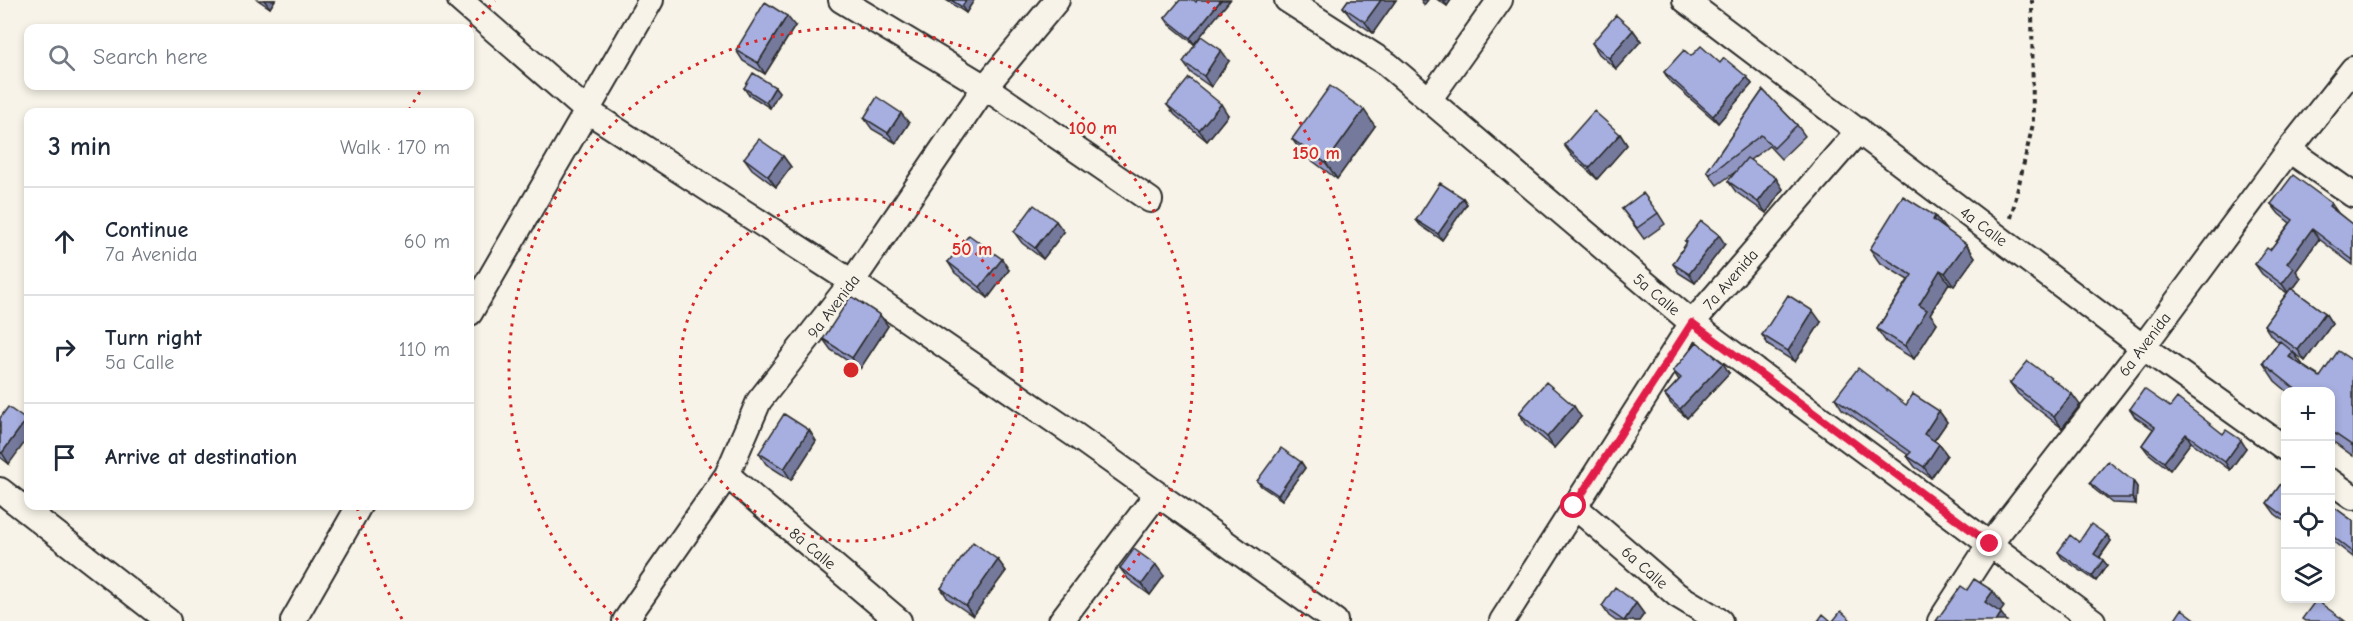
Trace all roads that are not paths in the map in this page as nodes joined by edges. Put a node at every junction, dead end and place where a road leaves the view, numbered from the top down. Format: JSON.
{"nodes":[{"id":1,"x":460,"y":0,"type":"edge"},
{"id":2,"x":651,"y":0,"type":"edge"},
{"id":3,"x":841,"y":0,"type":"edge"},
{"id":4,"x":1057,"y":0,"type":"edge"},
{"id":5,"x":1287,"y":0,"type":"edge"},
{"id":6,"x":1500,"y":0,"type":"edge"},
{"id":7,"x":1685,"y":0,"type":"edge"},
{"id":8,"x":2353,"y":69,"type":"edge"},
{"id":9,"x":985,"y":87,"type":"junction"},
{"id":10,"x":1429,"y":100,"type":"junction"},
{"id":11,"x":586,"y":110,"type":"junction"},
{"id":12,"x":1858,"y":130,"type":"junction"},
{"id":13,"x":2289,"y":150,"type":"junction"},
{"id":14,"x":2353,"y":195,"type":"edge"},
{"id":15,"x":1150,"y":200,"type":"dead end"},
{"id":16,"x":852,"y":282,"type":"junction"},
{"id":17,"x":474,"y":306,"type":"edge"},
{"id":18,"x":1692,"y":323,"type":"junction"},
{"id":19,"x":2143,"y":347,"type":"junction"},
{"id":20,"x":2281,"y":445,"type":"edge"},
{"id":21,"x":727,"y":475,"type":"junction"},
{"id":22,"x":2335,"y":484,"type":"edge"},
{"id":23,"x":0,"y":490,"type":"edge"},
{"id":24,"x":1157,"y":494,"type":"junction"},
{"id":25,"x":2353,"y":497,"type":"edge"},
{"id":26,"x":1574,"y":506,"type":"junction"},
{"id":27,"x":24,"y":509,"type":"edge"},
{"id":28,"x":26,"y":510,"type":"edge"},
{"id":29,"x":357,"y":510,"type":"edge"},
{"id":30,"x":1990,"y":544,"type":"junction"},
{"id":31,"x":168,"y":621,"type":"edge"},
{"id":32,"x":293,"y":621,"type":"edge"},
{"id":33,"x":625,"y":621,"type":"edge"},
{"id":34,"x":899,"y":621,"type":"edge"},
{"id":35,"x":1061,"y":621,"type":"edge"},
{"id":36,"x":1335,"y":621,"type":"edge"},
{"id":37,"x":1502,"y":621,"type":"edge"},
{"id":38,"x":1720,"y":621,"type":"edge"},
{"id":39,"x":1940,"y":621,"type":"edge"},
{"id":40,"x":2093,"y":621,"type":"edge"}],
"edges":[{"from":1,"to":11,"type":"street"},
{"from":2,"to":11,"type":"street"},
{"from":3,"to":9,"type":"street"},
{"from":4,"to":9,"type":"street","name":"9a Avenida"},
{"from":5,"to":10,"type":"street","name":"5a Calle"},
{"from":6,"to":10,"type":"street"},
{"from":7,"to":12,"type":"street","name":"4a Calle"},
{"from":8,"to":13,"type":"street","name":"6a Avenida"},
{"from":9,"to":15,"type":"street"},
{"from":9,"to":16,"type":"street","name":"9a Avenida"},
{"from":10,"to":18,"type":"street","name":"5a Calle"},
{"from":11,"to":16,"type":"street"},
{"from":11,"to":17,"type":"street"},
{"from":12,"to":18,"type":"street","name":"7a Avenida"},
{"from":12,"to":19,"type":"street","name":"4a Calle"},
{"from":13,"to":14,"type":"street"},
{"from":13,"to":19,"type":"street","name":"6a Avenida"},
{"from":16,"to":21,"type":"street","name":"9a Avenida"},
{"from":16,"to":24,"type":"street"},
{"from":18,"to":26,"type":"street","name":"7a Avenida"},
{"from":18,"to":30,"type":"street","name":"5a Calle"},
{"from":19,"to":20,"type":"street","name":"4a Calle"},
{"from":19,"to":30,"type":"street","name":"6a Avenida"},
{"from":21,"to":33,"type":"street","name":"9a Avenida"},
{"from":21,"to":34,"type":"street","name":"8a Calle"},
{"from":22,"to":25,"type":"street"},
{"from":23,"to":27,"type":"street"},
{"from":24,"to":35,"type":"street"},
{"from":24,"to":36,"type":"street"},
{"from":26,"to":37,"type":"street","name":"7a Avenida"},
{"from":26,"to":38,"type":"street","name":"6a Calle"},
{"from":28,"to":31,"type":"street"},
{"from":29,"to":32,"type":"street"},
{"from":30,"to":39,"type":"street","name":"6a Avenida"},
{"from":30,"to":40,"type":"street","name":"5a Calle"}]}
